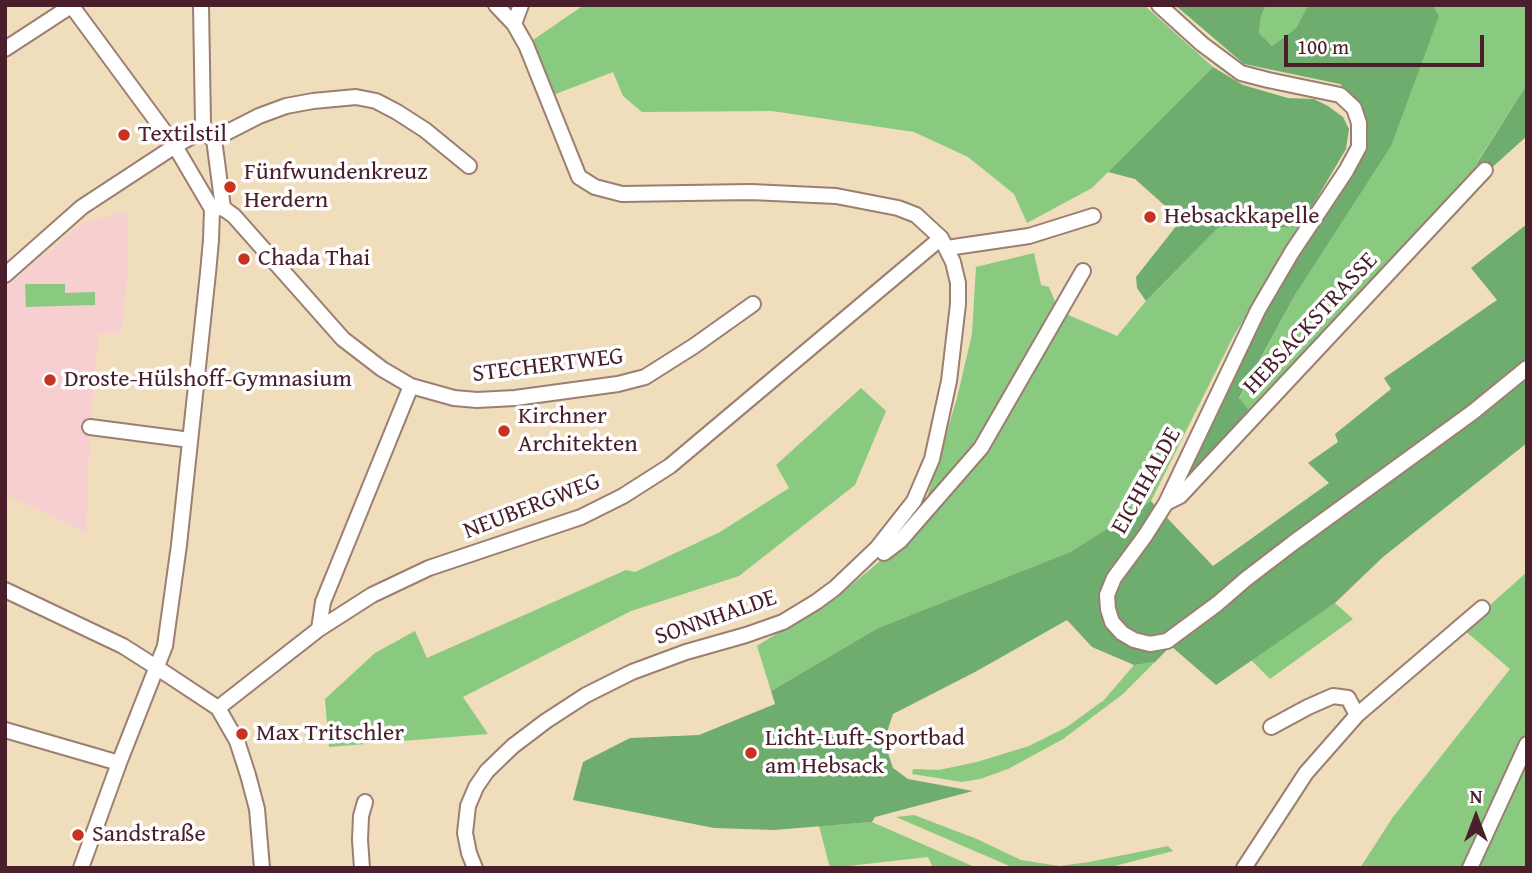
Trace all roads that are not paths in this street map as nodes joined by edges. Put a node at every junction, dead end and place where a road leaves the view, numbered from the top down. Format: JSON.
{"nodes":[{"id":1,"x":71,"y":5,"type":"edge"},
{"id":2,"x":201,"y":5,"type":"edge"},
{"id":3,"x":496,"y":5,"type":"edge"},
{"id":4,"x":521,"y":5,"type":"edge"},
{"id":5,"x":1159,"y":5,"type":"edge"},
{"id":6,"x":514,"y":24,"type":"junction"},
{"id":7,"x":5,"y":49,"type":"edge"},
{"id":8,"x":200,"y":132,"type":"junction"},
{"id":9,"x":215,"y":139,"type":"junction"},
{"id":10,"x":174,"y":146,"type":"junction"},
{"id":11,"x":469,"y":166,"type":"dead end"},
{"id":12,"x":1485,"y":170,"type":"dead end"},
{"id":13,"x":218,"y":209,"type":"junction"},
{"id":14,"x":1093,"y":216,"type":"dead end"},
{"id":15,"x":944,"y":243,"type":"junction"},
{"id":16,"x":1083,"y":271,"type":"dead end"},
{"id":17,"x":5,"y":275,"type":"edge"},
{"id":18,"x":753,"y":304,"type":"dead end"},
{"id":19,"x":1527,"y":368,"type":"edge"},
{"id":20,"x":411,"y":386,"type":"junction"},
{"id":21,"x":90,"y":427,"type":"dead end"},
{"id":22,"x":190,"y":440,"type":"junction"},
{"id":23,"x":1166,"y":503,"type":"junction"},
{"id":24,"x":884,"y":553,"type":"dead end"},
{"id":25,"x":5,"y":590,"type":"edge"},
{"id":26,"x":1482,"y":608,"type":"dead end"},
{"id":27,"x":319,"y":629,"type":"junction"},
{"id":28,"x":156,"y":667,"type":"junction"},
{"id":29,"x":218,"y":708,"type":"junction"},
{"id":30,"x":1357,"y":715,"type":"junction"},
{"id":31,"x":1271,"y":727,"type":"dead end"},
{"id":32,"x":5,"y":730,"type":"edge"},
{"id":33,"x":1527,"y":744,"type":"edge"},
{"id":34,"x":119,"y":763,"type":"junction"},
{"id":35,"x":365,"y":802,"type":"dead end"},
{"id":36,"x":81,"y":868,"type":"edge"},
{"id":37,"x":262,"y":868,"type":"edge"},
{"id":38,"x":362,"y":868,"type":"edge"},
{"id":39,"x":475,"y":868,"type":"edge"},
{"id":40,"x":1244,"y":868,"type":"edge"},
{"id":41,"x":1470,"y":868,"type":"edge"}],
"edges":[{"from":1,"to":7,"type":"street"},
{"from":1,"to":10,"type":"street","name":"STECHERTWEG"},
{"from":2,"to":8,"type":"street"},
{"from":3,"to":6,"type":"street","name":"SONNHALDE"},
{"from":4,"to":6,"type":"street"},
{"from":5,"to":23,"type":"street","name":"EICHHALDE"},
{"from":6,"to":15,"type":"street","name":"SONNHALDE"},
{"from":8,"to":9,"type":"street"},
{"from":8,"to":10,"type":"street"},
{"from":9,"to":11,"type":"street"},
{"from":9,"to":13,"type":"street"},
{"from":10,"to":13,"type":"street","name":"STECHERTWEG"},
{"from":10,"to":17,"type":"street"},
{"from":12,"to":23,"type":"street","name":"HEBSACKSTRASSE"},
{"from":13,"to":20,"type":"street","name":"STECHERTWEG"},
{"from":13,"to":22,"type":"street"},
{"from":14,"to":15,"type":"street"},
{"from":15,"to":27,"type":"street","name":"NEUBERGWEG"},
{"from":15,"to":39,"type":"street","name":"SONNHALDE"},
{"from":16,"to":24,"type":"street"},
{"from":18,"to":20,"type":"street","name":"STECHERTWEG"},
{"from":19,"to":23,"type":"street","name":"EICHHALDE"},
{"from":20,"to":27,"type":"street"},
{"from":21,"to":22,"type":"street"},
{"from":22,"to":28,"type":"street"},
{"from":25,"to":28,"type":"street"},
{"from":26,"to":30,"type":"street"},
{"from":27,"to":29,"type":"street","name":"NEUBERGWEG"},
{"from":28,"to":29,"type":"street"},
{"from":28,"to":34,"type":"street"},
{"from":29,"to":37,"type":"street"},
{"from":30,"to":31,"type":"street"},
{"from":30,"to":40,"type":"street"},
{"from":32,"to":34,"type":"street"},
{"from":33,"to":41,"type":"street"},
{"from":34,"to":36,"type":"street"},
{"from":35,"to":38,"type":"street"}]}
